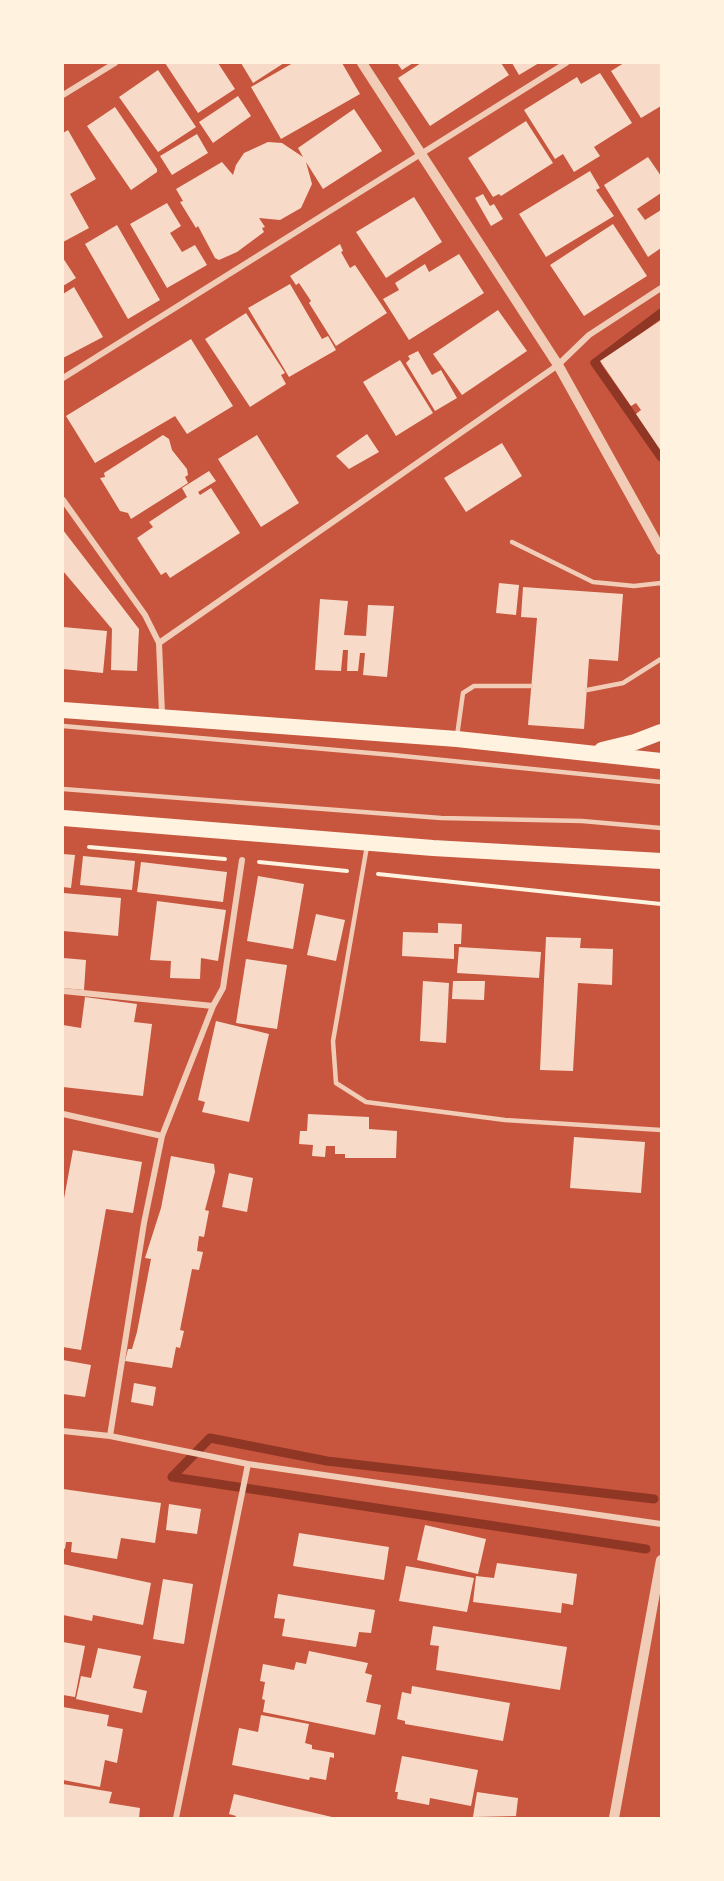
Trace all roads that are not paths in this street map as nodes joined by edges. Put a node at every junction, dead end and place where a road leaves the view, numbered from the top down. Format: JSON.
{"nodes":[{"id":1,"x":115,"y":63,"type":"edge"},
{"id":2,"x":362,"y":63,"type":"edge"},
{"id":3,"x":566,"y":63,"type":"edge"},
{"id":4,"x":63,"y":95,"type":"edge"},
{"id":5,"x":421,"y":154,"type":"junction"},
{"id":6,"x":661,"y":288,"type":"edge"},
{"id":7,"x":558,"y":364,"type":"junction"},
{"id":8,"x":63,"y":378,"type":"edge"},
{"id":9,"x":63,"y":500,"type":"edge"},
{"id":10,"x":512,"y":542,"type":"dead end"},
{"id":11,"x":661,"y":550,"type":"edge"},
{"id":12,"x":661,"y":583,"type":"edge"},
{"id":13,"x":159,"y":643,"type":"junction"},
{"id":14,"x":661,"y":659,"type":"edge"},
{"id":15,"x":531,"y":686,"type":"dead end"},
{"id":16,"x":587,"y":690,"type":"dead end"},
{"id":17,"x":63,"y":710,"type":"edge"},
{"id":18,"x":161,"y":718,"type":"junction"},
{"id":19,"x":63,"y":726,"type":"edge"},
{"id":20,"x":661,"y":732,"type":"edge"},
{"id":21,"x":457,"y":739,"type":"junction"},
{"id":22,"x":587,"y":753,"type":"junction"},
{"id":23,"x":661,"y":761,"type":"edge"},
{"id":24,"x":661,"y":782,"type":"edge"},
{"id":25,"x":63,"y":789,"type":"edge"},
{"id":26,"x":63,"y":818,"type":"edge"},
{"id":27,"x":661,"y":828,"type":"edge"},
{"id":28,"x":368,"y":843,"type":"junction"},
{"id":29,"x":242,"y":860,"type":"dead end"},
{"id":30,"x":661,"y":861,"type":"edge"},
{"id":31,"x":63,"y":991,"type":"edge"},
{"id":32,"x":213,"y":1005,"type":"junction"},
{"id":33,"x":63,"y":1114,"type":"edge"},
{"id":34,"x":661,"y":1130,"type":"edge"},
{"id":35,"x":162,"y":1136,"type":"junction"},
{"id":36,"x":63,"y":1431,"type":"edge"},
{"id":37,"x":110,"y":1436,"type":"junction"},
{"id":38,"x":248,"y":1464,"type":"junction"},
{"id":39,"x":661,"y":1524,"type":"edge"},
{"id":40,"x":661,"y":1560,"type":"edge"},
{"id":41,"x":176,"y":1818,"type":"edge"},
{"id":42,"x":614,"y":1818,"type":"edge"}],
"edges":[{"from":1,"to":4,"type":"street"},
{"from":2,"to":5,"type":"street"},
{"from":3,"to":5,"type":"street"},
{"from":5,"to":7,"type":"street"},
{"from":5,"to":8,"type":"street"},
{"from":6,"to":7,"type":"street"},
{"from":7,"to":11,"type":"street"},
{"from":7,"to":13,"type":"street"},
{"from":9,"to":13,"type":"street"},
{"from":10,"to":12,"type":"lane"},
{"from":13,"to":18,"type":"street"},
{"from":14,"to":16,"type":"lane"},
{"from":15,"to":21,"type":"lane"},
{"from":17,"to":18,"type":"highway"},
{"from":18,"to":21,"type":"highway"},
{"from":19,"to":24,"type":"lane"},
{"from":20,"to":22,"type":"highway"},
{"from":21,"to":22,"type":"highway"},
{"from":22,"to":23,"type":"highway"},
{"from":25,"to":27,"type":"lane"},
{"from":26,"to":28,"type":"highway"},
{"from":28,"to":30,"type":"highway"},
{"from":28,"to":34,"type":"lane"},
{"from":29,"to":32,"type":"street"},
{"from":31,"to":32,"type":"street"},
{"from":32,"to":35,"type":"street"},
{"from":33,"to":35,"type":"street"},
{"from":35,"to":37,"type":"street"},
{"from":36,"to":37,"type":"street"},
{"from":37,"to":38,"type":"street"},
{"from":38,"to":39,"type":"street"},
{"from":38,"to":41,"type":"street"},
{"from":40,"to":42,"type":"street"}]}
